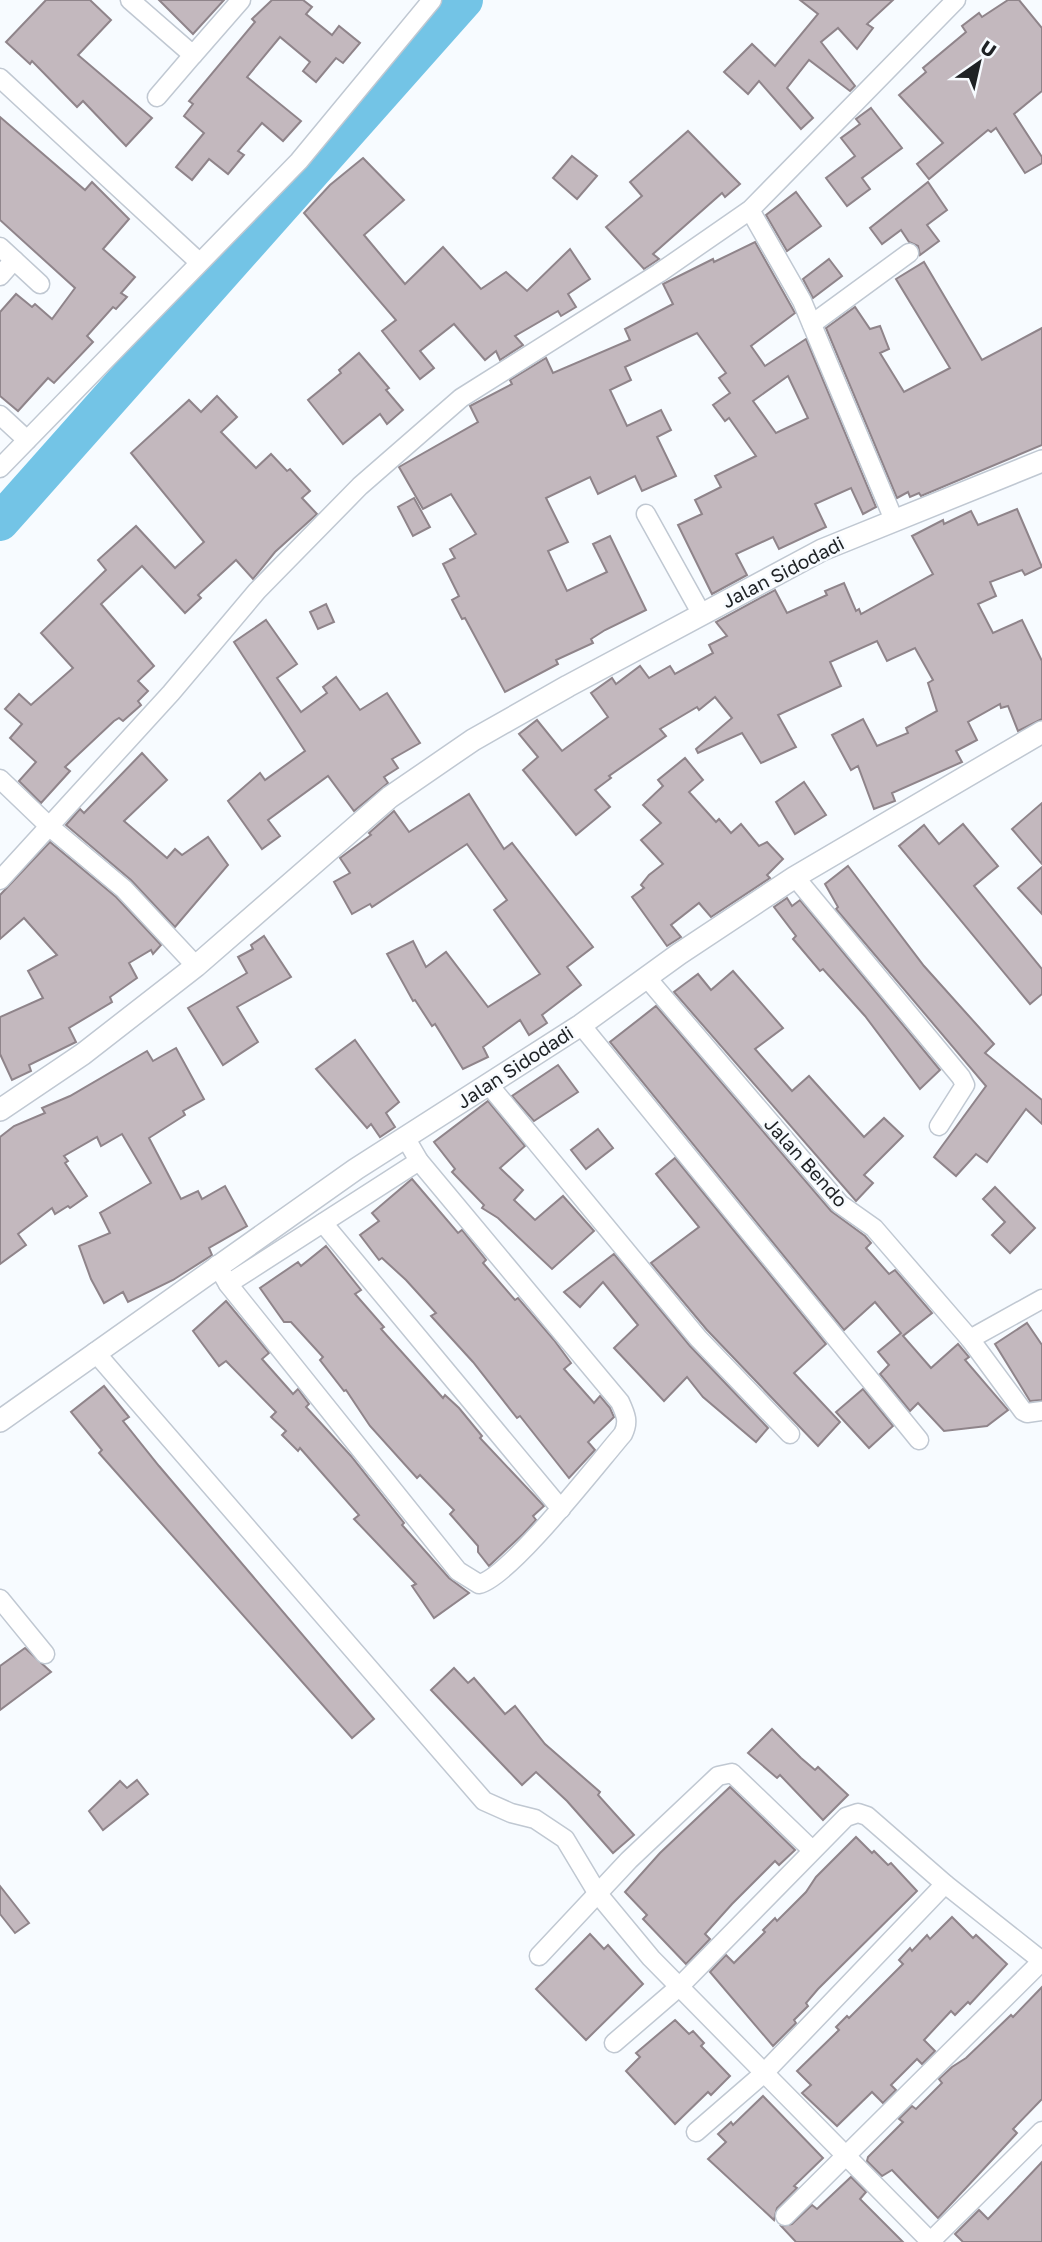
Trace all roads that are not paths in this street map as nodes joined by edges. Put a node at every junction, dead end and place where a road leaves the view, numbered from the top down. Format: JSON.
{"nodes":[{"id":1,"x":130,"y":0,"type":"edge"},
{"id":2,"x":241,"y":0,"type":"edge"},
{"id":3,"x":956,"y":0,"type":"edge"},
{"id":4,"x":430,"y":1,"type":"edge"},
{"id":5,"x":193,"y":55,"type":"junction"},
{"id":6,"x":0,"y":78,"type":"edge"},
{"id":7,"x":157,"y":97,"type":"dead end"},
{"id":8,"x":750,"y":210,"type":"junction"},
{"id":9,"x":0,"y":247,"type":"edge"},
{"id":10,"x":909,"y":253,"type":"dead end"},
{"id":11,"x":14,"y":260,"type":"junction"},
{"id":12,"x":198,"y":262,"type":"junction"},
{"id":13,"x":0,"y":275,"type":"edge"},
{"id":14,"x":40,"y":284,"type":"dead end"},
{"id":15,"x":812,"y":324,"type":"junction"},
{"id":16,"x":0,"y":415,"type":"edge"},
{"id":17,"x":27,"y":440,"type":"junction"},
{"id":18,"x":1042,"y":461,"type":"edge"},
{"id":19,"x":0,"y":468,"type":"edge"},
{"id":20,"x":646,"y":514,"type":"dead end"},
{"id":21,"x":894,"y":520,"type":"junction"},
{"id":22,"x":701,"y":613,"type":"junction"},
{"id":23,"x":1042,"y":732,"type":"edge"},
{"id":24,"x":0,"y":779,"type":"edge"},
{"id":25,"x":50,"y":827,"type":"junction"},
{"id":26,"x":795,"y":877,"type":"junction"},
{"id":27,"x":0,"y":880,"type":"edge"},
{"id":28,"x":196,"y":966,"type":"junction"},
{"id":29,"x":647,"y":978,"type":"junction"},
{"id":30,"x":581,"y":1025,"type":"junction"},
{"id":31,"x":489,"y":1085,"type":"junction"},
{"id":32,"x":0,"y":1110,"type":"edge"},
{"id":33,"x":939,"y":1126,"type":"dead end"},
{"id":34,"x":405,"y":1137,"type":"junction"},
{"id":35,"x":419,"y":1161,"type":"junction"},
{"id":36,"x":323,"y":1223,"type":"junction"},
{"id":37,"x":217,"y":1265,"type":"junction"},
{"id":38,"x":228,"y":1284,"type":"junction"},
{"id":39,"x":1042,"y":1298,"type":"edge"},
{"id":40,"x":970,"y":1339,"type":"junction"},
{"id":41,"x":95,"y":1352,"type":"junction"},
{"id":42,"x":1042,"y":1411,"type":"edge"},
{"id":43,"x":0,"y":1421,"type":"edge"},
{"id":44,"x":790,"y":1434,"type":"dead end"},
{"id":45,"x":919,"y":1440,"type":"dead end"},
{"id":46,"x":561,"y":1509,"type":"junction"},
{"id":47,"x":0,"y":1599,"type":"edge"},
{"id":48,"x":45,"y":1654,"type":"dead end"},
{"id":49,"x":811,"y":1849,"type":"junction"},
{"id":50,"x":945,"y":1884,"type":"junction"},
{"id":51,"x":598,"y":1894,"type":"junction"},
{"id":52,"x":539,"y":1956,"type":"dead end"},
{"id":53,"x":1042,"y":1961,"type":"edge"},
{"id":54,"x":679,"y":1987,"type":"junction"},
{"id":55,"x":614,"y":2043,"type":"dead end"},
{"id":56,"x":763,"y":2074,"type":"junction"},
{"id":57,"x":1042,"y":2131,"type":"edge"},
{"id":58,"x":695,"y":2132,"type":"dead end"},
{"id":59,"x":846,"y":2156,"type":"junction"},
{"id":60,"x":785,"y":2216,"type":"dead end"},
{"id":61,"x":930,"y":2242,"type":"edge"}],
"edges":[{"from":1,"to":5,"type":"street"},
{"from":2,"to":5,"type":"street"},
{"from":3,"to":8,"type":"street"},
{"from":4,"to":12,"type":"street"},
{"from":5,"to":7,"type":"street"},
{"from":6,"to":12,"type":"street"},
{"from":8,"to":15,"type":"street"},
{"from":8,"to":25,"type":"street"},
{"from":9,"to":11,"type":"street"},
{"from":10,"to":15,"type":"street"},
{"from":11,"to":13,"type":"street"},
{"from":11,"to":14,"type":"street"},
{"from":12,"to":17,"type":"street"},
{"from":15,"to":21,"type":"street"},
{"from":16,"to":17,"type":"street"},
{"from":17,"to":19,"type":"street"},
{"from":18,"to":21,"type":"street","name":"Jalan Sidodadi"},
{"from":20,"to":22,"type":"street"},
{"from":21,"to":22,"type":"street","name":"Jalan Sidodadi"},
{"from":22,"to":28,"type":"street","name":"Jalan Sidodadi"},
{"from":23,"to":26,"type":"street","name":"Jalan Sidodadi"},
{"from":24,"to":25,"type":"street"},
{"from":25,"to":27,"type":"street"},
{"from":25,"to":28,"type":"street"},
{"from":26,"to":29,"type":"street","name":"Jalan Sidodadi"},
{"from":26,"to":33,"type":"street"},
{"from":28,"to":32,"type":"street","name":"Jalan Sidodadi"},
{"from":29,"to":30,"type":"street","name":"Jalan Sidodadi"},
{"from":29,"to":40,"type":"street","name":"Jalan Bendo"},
{"from":30,"to":31,"type":"street","name":"Jalan Sidodadi"},
{"from":30,"to":45,"type":"street"},
{"from":31,"to":34,"type":"street","name":"Jalan Sidodadi"},
{"from":31,"to":44,"type":"street"},
{"from":34,"to":35,"type":"street"},
{"from":34,"to":37,"type":"street","name":"Jalan Sidodadi"},
{"from":35,"to":36,"type":"street"},
{"from":35,"to":46,"type":"street"},
{"from":36,"to":38,"type":"street"},
{"from":36,"to":46,"type":"street"},
{"from":37,"to":38,"type":"street"},
{"from":37,"to":41,"type":"street","name":"Jalan Sidodadi"},
{"from":38,"to":46,"type":"street"},
{"from":39,"to":40,"type":"street"},
{"from":40,"to":42,"type":"street","name":"Jalan Bendo"},
{"from":41,"to":43,"type":"street","name":"Jalan Sidodadi"},
{"from":41,"to":51,"type":"street"},
{"from":47,"to":48,"type":"street"},
{"from":49,"to":50,"type":"street"},
{"from":49,"to":51,"type":"street"},
{"from":49,"to":54,"type":"street"},
{"from":50,"to":53,"type":"street"},
{"from":50,"to":56,"type":"street"},
{"from":51,"to":52,"type":"street"},
{"from":51,"to":54,"type":"street"},
{"from":53,"to":59,"type":"street"},
{"from":54,"to":55,"type":"street"},
{"from":54,"to":56,"type":"street"},
{"from":56,"to":58,"type":"street"},
{"from":56,"to":59,"type":"street"},
{"from":57,"to":61,"type":"street"},
{"from":59,"to":60,"type":"street"},
{"from":59,"to":61,"type":"street"}]}
